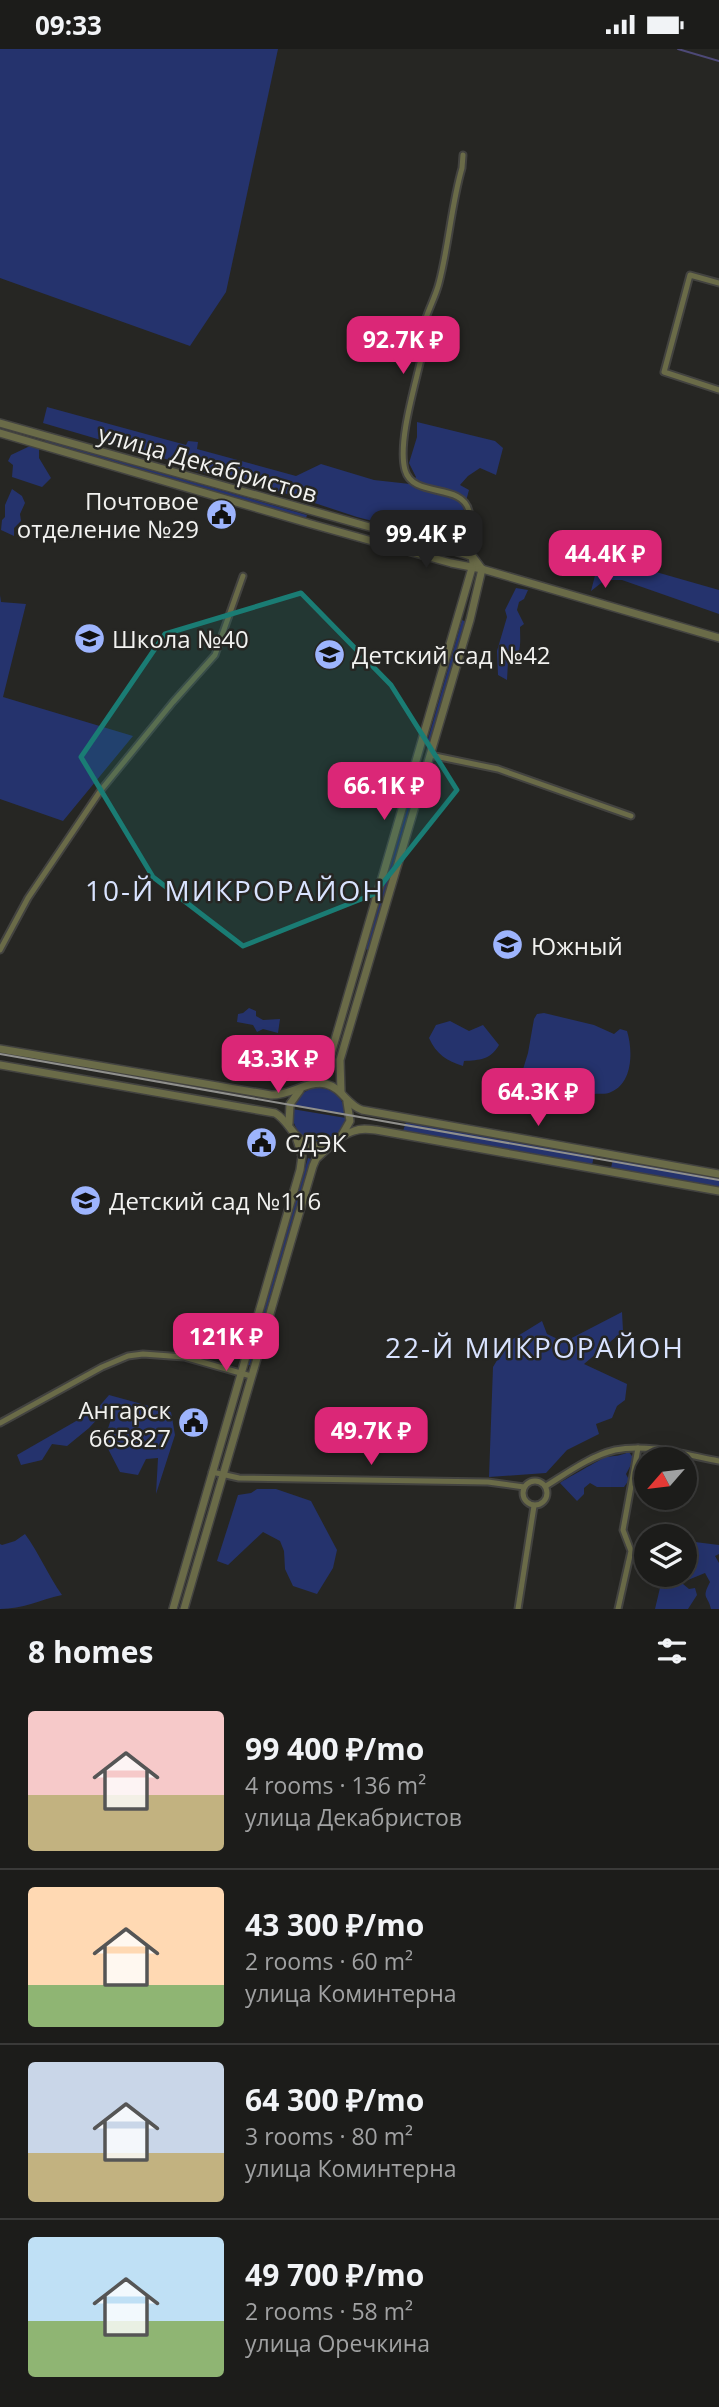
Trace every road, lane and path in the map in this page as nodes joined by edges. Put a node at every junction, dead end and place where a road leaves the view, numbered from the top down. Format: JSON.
{"nodes":[{"id":1,"x":463,"y":155,"type":"dead end"},
{"id":2,"x":719,"y":283,"type":"edge"},
{"id":3,"x":719,"y":390,"type":"edge"},
{"id":4,"x":0,"y":423,"type":"edge"},
{"id":5,"x":0,"y":433,"type":"edge"},
{"id":6,"x":41,"y":435,"type":"junction"},
{"id":7,"x":38,"y":445,"type":"junction"},
{"id":8,"x":315,"y":513,"type":"junction"},
{"id":9,"x":311,"y":524,"type":"junction"},
{"id":10,"x":473,"y":557,"type":"junction"},
{"id":11,"x":472,"y":568,"type":"junction"},
{"id":12,"x":482,"y":569,"type":"junction"},
{"id":13,"x":243,"y":576,"type":"dead end"},
{"id":14,"x":458,"y":617,"type":"junction"},
{"id":15,"x":470,"y":620,"type":"junction"},
{"id":16,"x":719,"y":638,"type":"edge"},
{"id":17,"x":430,"y":755,"type":"junction"},
{"id":18,"x":631,"y":815,"type":"dead end"},
{"id":19,"x":0,"y":950,"type":"edge"},
{"id":20,"x":359,"y":957,"type":"junction"},
{"id":21,"x":371,"y":961,"type":"junction"},
{"id":22,"x":0,"y":1049,"type":"edge"},
{"id":23,"x":0,"y":1065,"type":"edge"},
{"id":24,"x":308,"y":1086,"type":"junction"},
{"id":25,"x":341,"y":1093,"type":"junction"},
{"id":26,"x":347,"y":1102,"type":"junction"},
{"id":27,"x":289,"y":1125,"type":"junction"},
{"id":28,"x":296,"y":1136,"type":"junction"},
{"id":29,"x":337,"y":1141,"type":"junction"},
{"id":30,"x":719,"y":1174,"type":"edge"},
{"id":31,"x":719,"y":1191,"type":"edge"},
{"id":32,"x":240,"y":1372,"type":"junction"},
{"id":33,"x":251,"y":1376,"type":"junction"},
{"id":34,"x":0,"y":1423,"type":"edge"},
{"id":35,"x":634,"y":1448,"type":"edge"},
{"id":36,"x":697,"y":1457,"type":"edge"},
{"id":37,"x":719,"y":1461,"type":"edge"},
{"id":38,"x":634,"y":1470,"type":"edge"},
{"id":39,"x":212,"y":1472,"type":"junction"},
{"id":40,"x":223,"y":1475,"type":"junction"},
{"id":41,"x":546,"y":1486,"type":"junction"},
{"id":42,"x":524,"y":1487,"type":"junction"},
{"id":43,"x":534,"y":1506,"type":"junction"},
{"id":44,"x":173,"y":1609,"type":"edge"},
{"id":45,"x":184,"y":1609,"type":"edge"},
{"id":46,"x":518,"y":1609,"type":"edge"},
{"id":47,"x":618,"y":1609,"type":"edge"}],
"edges":[{"from":1,"to":10,"type":"street"},
{"from":2,"to":3,"type":"street"},
{"from":4,"to":6,"type":"street","name":"улица Декабристов"},
{"from":5,"to":7,"type":"street","name":"улица Декабристов"},
{"from":6,"to":7,"type":"street"},
{"from":6,"to":8,"type":"street","name":"улица Декабристов"},
{"from":7,"to":9,"type":"street","name":"улица Декабристов"},
{"from":8,"to":9,"type":"street"},
{"from":8,"to":10,"type":"street","name":"улица Декабристов"},
{"from":9,"to":11,"type":"street","name":"улица Декабристов"},
{"from":10,"to":11,"type":"street"},
{"from":10,"to":12,"type":"street"},
{"from":11,"to":12,"type":"street","name":"улица Декабристов"},
{"from":11,"to":14,"type":"street"},
{"from":12,"to":15,"type":"street"},
{"from":12,"to":16,"type":"street","name":"улица Декабристов"},
{"from":13,"to":19,"type":"street"},
{"from":14,"to":15,"type":"street"},
{"from":14,"to":20,"type":"street"},
{"from":15,"to":17,"type":"street"},
{"from":17,"to":18,"type":"street"},
{"from":17,"to":21,"type":"street"},
{"from":20,"to":21,"type":"street"},
{"from":20,"to":24,"type":"street"},
{"from":21,"to":25,"type":"street"},
{"from":22,"to":24,"type":"street"},
{"from":23,"to":27,"type":"street"},
{"from":24,"to":25,"type":"street"},
{"from":24,"to":27,"type":"street"},
{"from":25,"to":26,"type":"street"},
{"from":26,"to":29,"type":"street"},
{"from":26,"to":30,"type":"street"},
{"from":27,"to":28,"type":"street"},
{"from":28,"to":29,"type":"street"},
{"from":28,"to":32,"type":"street"},
{"from":29,"to":31,"type":"street"},
{"from":29,"to":33,"type":"street"},
{"from":32,"to":33,"type":"street"},
{"from":32,"to":34,"type":"street"},
{"from":32,"to":39,"type":"street"},
{"from":33,"to":40,"type":"street"},
{"from":35,"to":41,"type":"street"},
{"from":36,"to":37,"type":"street"},
{"from":38,"to":47,"type":"street"},
{"from":39,"to":40,"type":"street"},
{"from":39,"to":44,"type":"street"},
{"from":40,"to":42,"type":"street"},
{"from":40,"to":45,"type":"street"},
{"from":41,"to":42,"type":"street"},
{"from":41,"to":43,"type":"street"},
{"from":42,"to":43,"type":"street"},
{"from":43,"to":46,"type":"street"}]}
